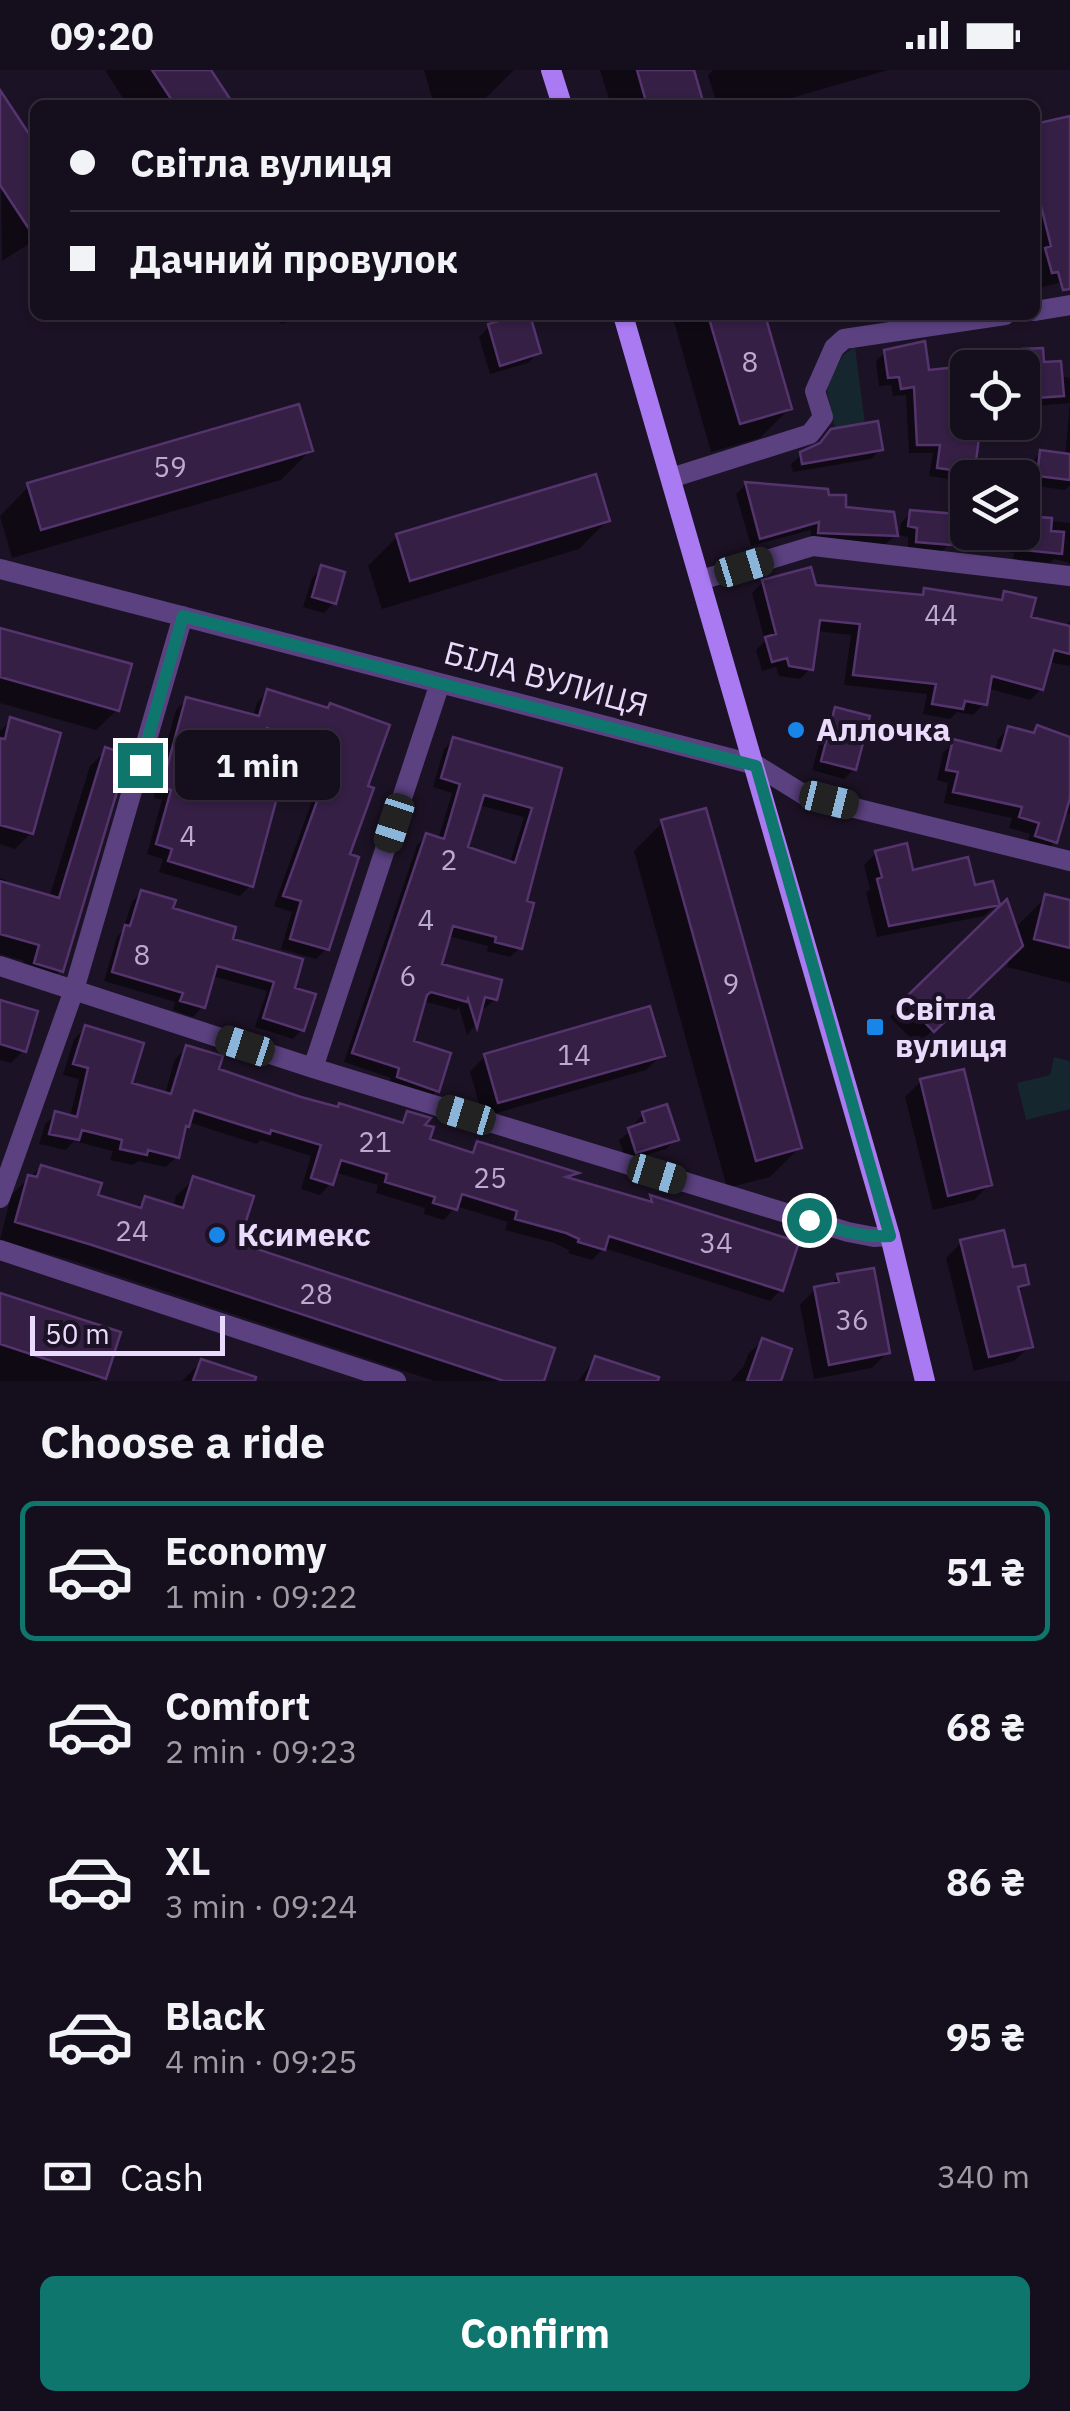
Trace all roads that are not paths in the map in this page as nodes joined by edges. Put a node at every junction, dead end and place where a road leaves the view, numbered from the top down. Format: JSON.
{"nodes":[{"id":1,"x":552,"y":70,"type":"edge"},
{"id":2,"x":561,"y":100,"type":"edge"},
{"id":3,"x":1070,"y":305,"type":"edge"},
{"id":4,"x":1040,"y":309,"type":"edge"},
{"id":5,"x":624,"y":320,"type":"edge"},
{"id":6,"x":971,"y":320,"type":"edge"},
{"id":7,"x":671,"y":478,"type":"junction"},
{"id":8,"x":0,"y":569,"type":"edge"},
{"id":9,"x":1070,"y":576,"type":"edge"},
{"id":10,"x":701,"y":580,"type":"junction"},
{"id":11,"x":183,"y":616,"type":"junction"},
{"id":12,"x":440,"y":683,"type":"junction"},
{"id":13,"x":756,"y":766,"type":"junction"},
{"id":14,"x":1070,"y":861,"type":"edge"},
{"id":15,"x":0,"y":966,"type":"edge"},
{"id":16,"x":74,"y":990,"type":"junction"},
{"id":17,"x":314,"y":1068,"type":"junction"},
{"id":18,"x":0,"y":1198,"type":"edge"},
{"id":19,"x":890,"y":1236,"type":"junction"},
{"id":20,"x":0,"y":1250,"type":"edge"},
{"id":21,"x":396,"y":1381,"type":"edge"},
{"id":22,"x":925,"y":1381,"type":"edge"}],
"edges":[{"from":1,"to":2,"type":"street"},
{"from":3,"to":4,"type":"street"},
{"from":5,"to":7,"type":"street"},
{"from":6,"to":7,"type":"street"},
{"from":7,"to":10,"type":"street"},
{"from":8,"to":11,"type":"street","name":"БІЛА ВУЛИЦЯ"},
{"from":9,"to":10,"type":"street"},
{"from":10,"to":13,"type":"street"},
{"from":11,"to":12,"type":"street","name":"БІЛА ВУЛИЦЯ"},
{"from":11,"to":16,"type":"street"},
{"from":12,"to":13,"type":"street","name":"БІЛА ВУЛИЦЯ"},
{"from":12,"to":17,"type":"street"},
{"from":13,"to":14,"type":"street","name":"БІЛА ВУЛИЦЯ"},
{"from":13,"to":19,"type":"street"},
{"from":15,"to":16,"type":"street"},
{"from":16,"to":17,"type":"street"},
{"from":16,"to":18,"type":"street"},
{"from":17,"to":19,"type":"street"},
{"from":19,"to":22,"type":"street"},
{"from":20,"to":21,"type":"street"}]}
